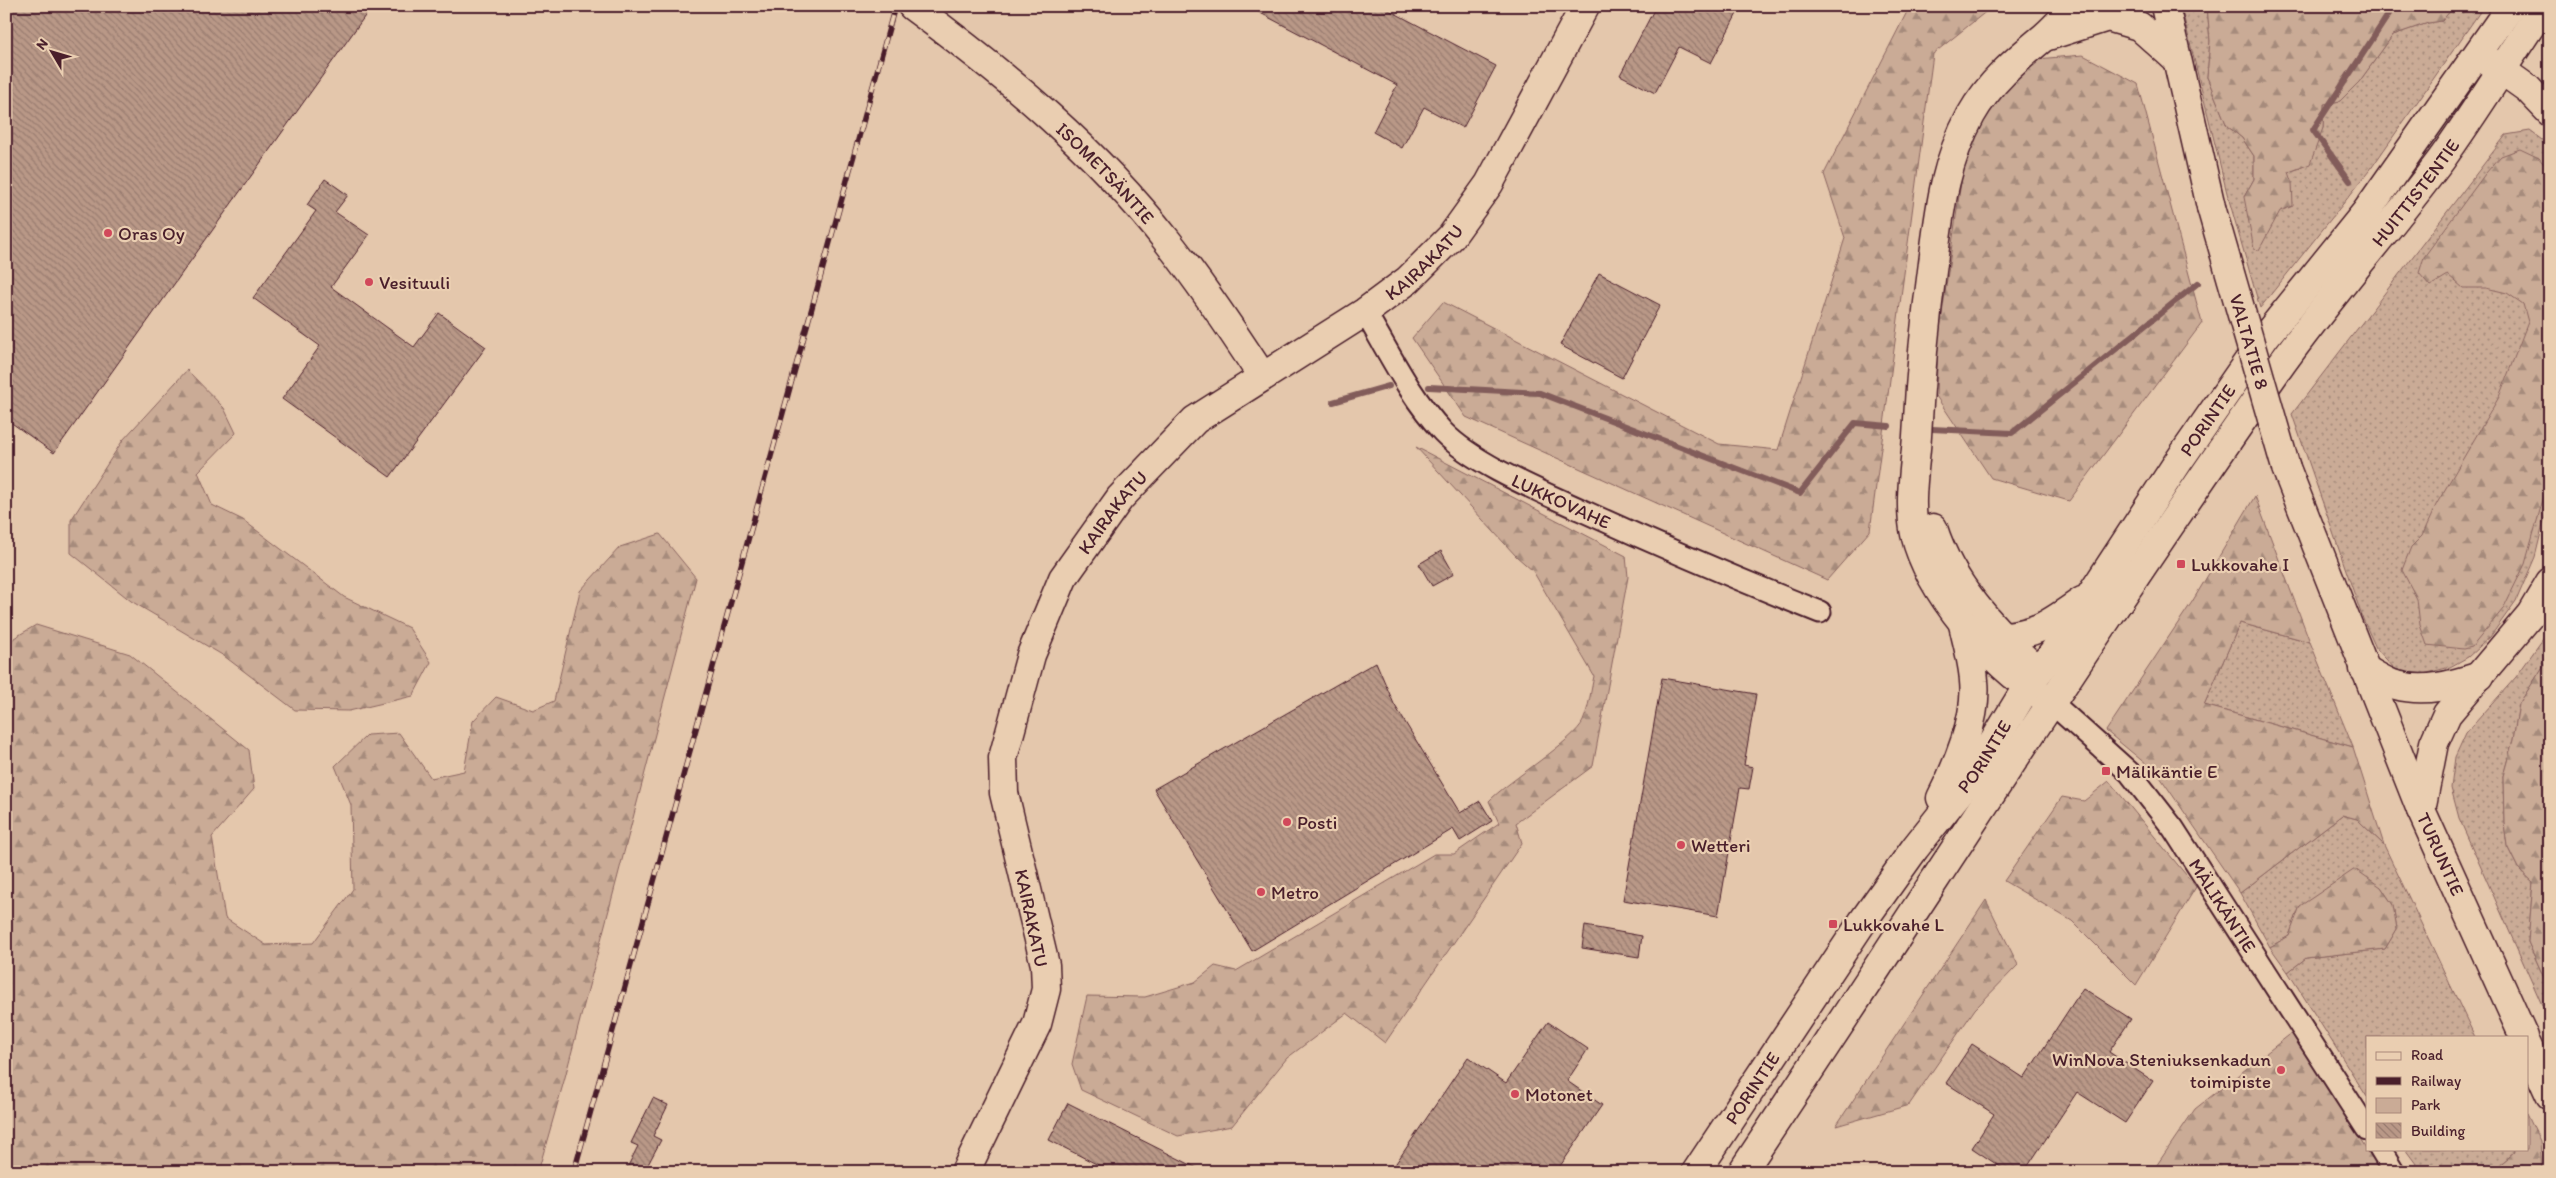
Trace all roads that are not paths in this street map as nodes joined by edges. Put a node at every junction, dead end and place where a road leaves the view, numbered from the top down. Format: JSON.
{"nodes":[{"id":1,"x":912,"y":6,"type":"edge"},
{"id":2,"x":1585,"y":6,"type":"edge"},
{"id":3,"x":2074,"y":6,"type":"edge"},
{"id":4,"x":2165,"y":6,"type":"edge"},
{"id":5,"x":2511,"y":6,"type":"edge"},
{"id":6,"x":2544,"y":6,"type":"edge"},
{"id":7,"x":2045,"y":36,"type":"junction"},
{"id":8,"x":2478,"y":54,"type":"junction"},
{"id":9,"x":2177,"y":60,"type":"junction"},
{"id":10,"x":2500,"y":70,"type":"junction"},
{"id":11,"x":2550,"y":112,"type":"edge"},
{"id":12,"x":1365,"y":312,"type":"junction"},
{"id":13,"x":2265,"y":337,"type":"joint"},
{"id":14,"x":2276,"y":372,"type":"joint"},
{"id":15,"x":1262,"y":376,"type":"junction"},
{"id":16,"x":1916,"y":458,"type":"junction"},
{"id":17,"x":2550,"y":582,"type":"edge"},
{"id":18,"x":2092,"y":595,"type":"junction"},
{"id":19,"x":1820,"y":612,"type":"dead end"},
{"id":20,"x":1963,"y":624,"type":"junction"},
{"id":21,"x":2001,"y":636,"type":"junction"},
{"id":22,"x":2364,"y":669,"type":"junction"},
{"id":23,"x":2481,"y":675,"type":"junction"},
{"id":24,"x":2032,"y":679,"type":"junction"},
{"id":25,"x":2051,"y":702,"type":"junction"},
{"id":26,"x":2422,"y":810,"type":"junction"},
{"id":27,"x":1915,"y":848,"type":"junction"},
{"id":28,"x":2524,"y":1036,"type":"edge"},
{"id":29,"x":2528,"y":1047,"type":"edge"},
{"id":30,"x":2550,"y":1095,"type":"edge"},
{"id":31,"x":2366,"y":1127,"type":"edge"},
{"id":32,"x":2381,"y":1150,"type":"edge"},
{"id":33,"x":965,"y":1172,"type":"edge"},
{"id":34,"x":1696,"y":1172,"type":"edge"},
{"id":35,"x":1742,"y":1172,"type":"edge"},
{"id":36,"x":2394,"y":1172,"type":"edge"}],
"edges":[{"from":1,"to":15,"type":"main road","name":"ISOMETSÄNTIE"},
{"from":2,"to":12,"type":"main road","name":"KAIRAKATU"},
{"from":3,"to":7,"type":"main road"},
{"from":4,"to":9,"type":"main road","name":"VALTATIE 8"},
{"from":5,"to":8,"type":"main road","name":"HUITTISTENTIE"},
{"from":6,"to":10,"type":"main road","name":"HUITTISTENTIE"},
{"from":7,"to":9,"type":"main road"},
{"from":7,"to":16,"type":"main road"},
{"from":8,"to":10,"type":"main road"},
{"from":8,"to":13,"type":"main road","name":"HUITTISTENTIE"},
{"from":9,"to":22,"type":"main road","name":"VALTATIE 8","bridge":true},
{"from":10,"to":11,"type":"main road"},
{"from":10,"to":14,"type":"main road","name":"HUITTISTENTIE"},
{"from":12,"to":15,"type":"main road","name":"KAIRAKATU"},
{"from":12,"to":19,"type":"street","name":"LUKKOVAHE"},
{"from":13,"to":18,"type":"main road","name":"PORINTIE"},
{"from":14,"to":25,"type":"main road","name":"PORINTIE"},
{"from":15,"to":33,"type":"main road","name":"KAIRAKATU"},
{"from":16,"to":20,"type":"main road"},
{"from":16,"to":21,"type":"main road"},
{"from":17,"to":23,"type":"main road"},
{"from":18,"to":21,"type":"main road"},
{"from":18,"to":24,"type":"main road","name":"PORINTIE"},
{"from":20,"to":24,"type":"main road"},
{"from":20,"to":27,"type":"main road"},
{"from":21,"to":24,"type":"main road"},
{"from":22,"to":23,"type":"main road"},
{"from":22,"to":26,"type":"main road","name":"TURUNTIE"},
{"from":23,"to":26,"type":"main road"},
{"from":24,"to":25,"type":"main road"},
{"from":24,"to":27,"type":"main road","name":"PORINTIE"},
{"from":25,"to":31,"type":"street","name":"MÄLIKÄNTIE"},
{"from":25,"to":35,"type":"main road","name":"PORINTIE"},
{"from":26,"to":28,"type":"main road","name":"TURUNTIE"},
{"from":27,"to":34,"type":"main road","name":"PORINTIE"},
{"from":29,"to":30,"type":"main road"},
{"from":32,"to":36,"type":"street"}]}
